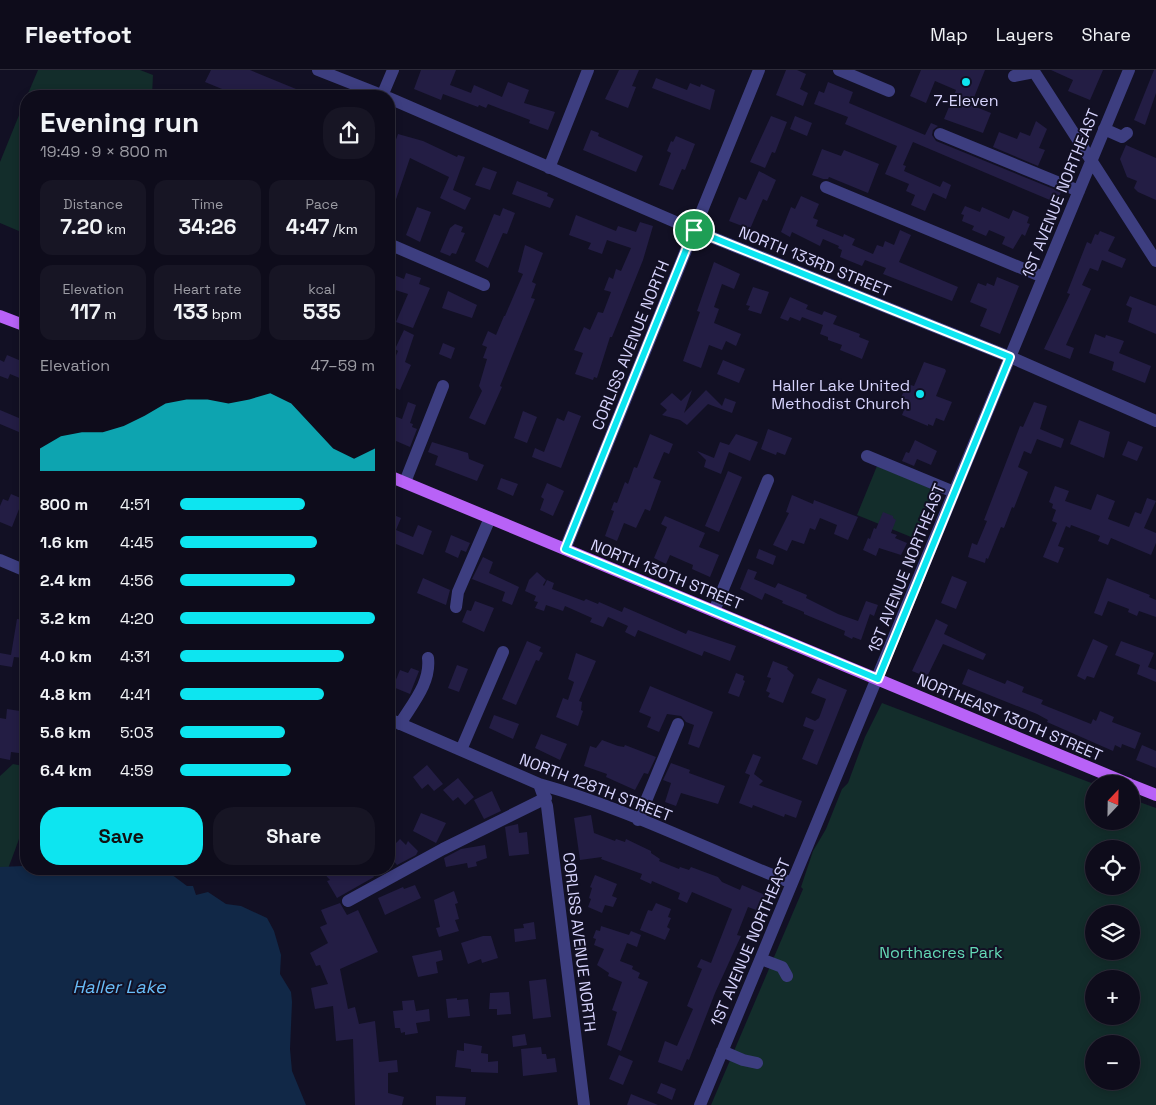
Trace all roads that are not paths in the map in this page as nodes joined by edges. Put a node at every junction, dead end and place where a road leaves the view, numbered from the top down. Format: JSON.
{"nodes":[{"id":1,"x":318,"y":70,"type":"edge"},
{"id":2,"x":393,"y":70,"type":"edge"},
{"id":3,"x":588,"y":70,"type":"edge"},
{"id":4,"x":759,"y":70,"type":"edge"},
{"id":5,"x":840,"y":70,"type":"edge"},
{"id":6,"x":1129,"y":70,"type":"edge"},
{"id":7,"x":1033,"y":71,"type":"edge"},
{"id":8,"x":1014,"y":76,"type":"dead end"},
{"id":9,"x":367,"y":90,"type":"edge"},
{"id":10,"x":386,"y":90,"type":"edge"},
{"id":11,"x":889,"y":90,"type":"dead end"},
{"id":12,"x":395,"y":102,"type":"edge"},
{"id":13,"x":1104,"y":129,"type":"junction"},
{"id":14,"x":1127,"y":133,"type":"dead end"},
{"id":15,"x":940,"y":134,"type":"dead end"},
{"id":16,"x":1091,"y":160,"type":"junction"},
{"id":17,"x":548,"y":168,"type":"junction"},
{"id":18,"x":826,"y":187,"type":"dead end"},
{"id":19,"x":1079,"y":191,"type":"junction"},
{"id":20,"x":694,"y":230,"type":"junction"},
{"id":21,"x":395,"y":247,"type":"edge"},
{"id":22,"x":1156,"y":261,"type":"edge"},
{"id":23,"x":1043,"y":277,"type":"junction"},
{"id":24,"x":484,"y":285,"type":"dead end"},
{"id":25,"x":0,"y":316,"type":"edge"},
{"id":26,"x":20,"y":324,"type":"edge"},
{"id":27,"x":1010,"y":357,"type":"junction"},
{"id":28,"x":443,"y":386,"type":"dead end"},
{"id":29,"x":1156,"y":421,"type":"edge"},
{"id":30,"x":867,"y":456,"type":"dead end"},
{"id":31,"x":395,"y":478,"type":"edge"},
{"id":32,"x":768,"y":480,"type":"dead end"},
{"id":33,"x":405,"y":482,"type":"junction"},
{"id":34,"x":954,"y":492,"type":"junction"},
{"id":35,"x":490,"y":518,"type":"junction"},
{"id":36,"x":565,"y":549,"type":"junction"},
{"id":37,"x":0,"y":560,"type":"edge"},
{"id":38,"x":20,"y":568,"type":"edge"},
{"id":39,"x":456,"y":607,"type":"dead end"},
{"id":40,"x":714,"y":611,"type":"junction"},
{"id":41,"x":503,"y":652,"type":"dead end"},
{"id":42,"x":428,"y":658,"type":"dead end"},
{"id":43,"x":878,"y":679,"type":"junction"},
{"id":44,"x":395,"y":721,"type":"edge"},
{"id":45,"x":395,"y":722,"type":"edge"},
{"id":46,"x":678,"y":724,"type":"dead end"},
{"id":47,"x":461,"y":750,"type":"junction"},
{"id":48,"x":1108,"y":775,"type":"edge"},
{"id":49,"x":539,"y":784,"type":"junction"},
{"id":50,"x":1140,"y":788,"type":"edge"},
{"id":51,"x":1156,"y":795,"type":"edge"},
{"id":52,"x":546,"y":798,"type":"junction"},
{"id":53,"x":638,"y":820,"type":"junction"},
{"id":54,"x":792,"y":883,"type":"junction"},
{"id":55,"x":348,"y":901,"type":"dead end"},
{"id":56,"x":761,"y":959,"type":"junction"},
{"id":57,"x":787,"y":976,"type":"dead end"},
{"id":58,"x":722,"y":1051,"type":"junction"},
{"id":59,"x":757,"y":1063,"type":"dead end"},
{"id":60,"x":584,"y":1105,"type":"edge"},
{"id":61,"x":700,"y":1105,"type":"edge"}],
"edges":[{"from":1,"to":9,"type":"street","name":"NORTH 133RD STREET"},
{"from":2,"to":10,"type":"street"},
{"from":3,"to":17,"type":"street"},
{"from":4,"to":20,"type":"street","name":"CORLISS AVENUE NORTH"},
{"from":5,"to":11,"type":"street"},
{"from":6,"to":13,"type":"street","name":"1ST AVENUE NORTHEAST"},
{"from":7,"to":8,"type":"street"},
{"from":7,"to":16,"type":"street"},
{"from":12,"to":17,"type":"street","name":"NORTH 133RD STREET"},
{"from":13,"to":14,"type":"street"},
{"from":13,"to":16,"type":"street","name":"1ST AVENUE NORTHEAST"},
{"from":15,"to":19,"type":"street"},
{"from":16,"to":19,"type":"street","name":"1ST AVENUE NORTHEAST"},
{"from":16,"to":22,"type":"street"},
{"from":17,"to":20,"type":"street","name":"NORTH 133RD STREET"},
{"from":18,"to":23,"type":"street"},
{"from":19,"to":23,"type":"street","name":"1ST AVENUE NORTHEAST"},
{"from":20,"to":27,"type":"street","name":"NORTH 133RD STREET"},
{"from":20,"to":36,"type":"street","name":"CORLISS AVENUE NORTH"},
{"from":21,"to":24,"type":"street"},
{"from":23,"to":27,"type":"street","name":"1ST AVENUE NORTHEAST"},
{"from":25,"to":26,"type":"main road"},
{"from":27,"to":29,"type":"street","name":"NORTH 133RD STREET"},
{"from":27,"to":34,"type":"street","name":"1ST AVENUE NORTHEAST"},
{"from":28,"to":33,"type":"street"},
{"from":30,"to":34,"type":"street"},
{"from":31,"to":33,"type":"main road","name":"NORTH 130TH STREET"},
{"from":32,"to":40,"type":"street"},
{"from":33,"to":35,"type":"main road","name":"NORTH 130TH STREET"},
{"from":34,"to":43,"type":"street","name":"1ST AVENUE NORTHEAST"},
{"from":35,"to":36,"type":"main road","name":"NORTH 130TH STREET"},
{"from":35,"to":39,"type":"street"},
{"from":36,"to":40,"type":"main road","name":"NORTH 130TH STREET"},
{"from":37,"to":38,"type":"street"},
{"from":40,"to":43,"type":"main road","name":"NORTH 130TH STREET"},
{"from":41,"to":47,"type":"street"},
{"from":42,"to":44,"type":"street"},
{"from":43,"to":48,"type":"main road","name":"NORTHEAST 130TH STREET"},
{"from":43,"to":54,"type":"street","name":"1ST AVENUE NORTHEAST"},
{"from":45,"to":47,"type":"street","name":"NORTH 128TH STREET"},
{"from":46,"to":53,"type":"street"},
{"from":47,"to":49,"type":"street","name":"NORTH 128TH STREET"},
{"from":49,"to":52,"type":"street","name":"CORLISS AVENUE NORTH"},
{"from":49,"to":53,"type":"street","name":"NORTH 128TH STREET"},
{"from":50,"to":51,"type":"main road","name":"NORTHEAST 130TH STREET"},
{"from":52,"to":55,"type":"street"},
{"from":52,"to":60,"type":"street","name":"CORLISS AVENUE NORTH"},
{"from":53,"to":54,"type":"street","name":"NORTH 128TH STREET"},
{"from":54,"to":56,"type":"street","name":"1ST AVENUE NORTHEAST"},
{"from":56,"to":57,"type":"street"},
{"from":56,"to":58,"type":"street","name":"1ST AVENUE NORTHEAST"},
{"from":58,"to":59,"type":"street"},
{"from":58,"to":61,"type":"street","name":"1ST AVENUE NORTHEAST"}]}
